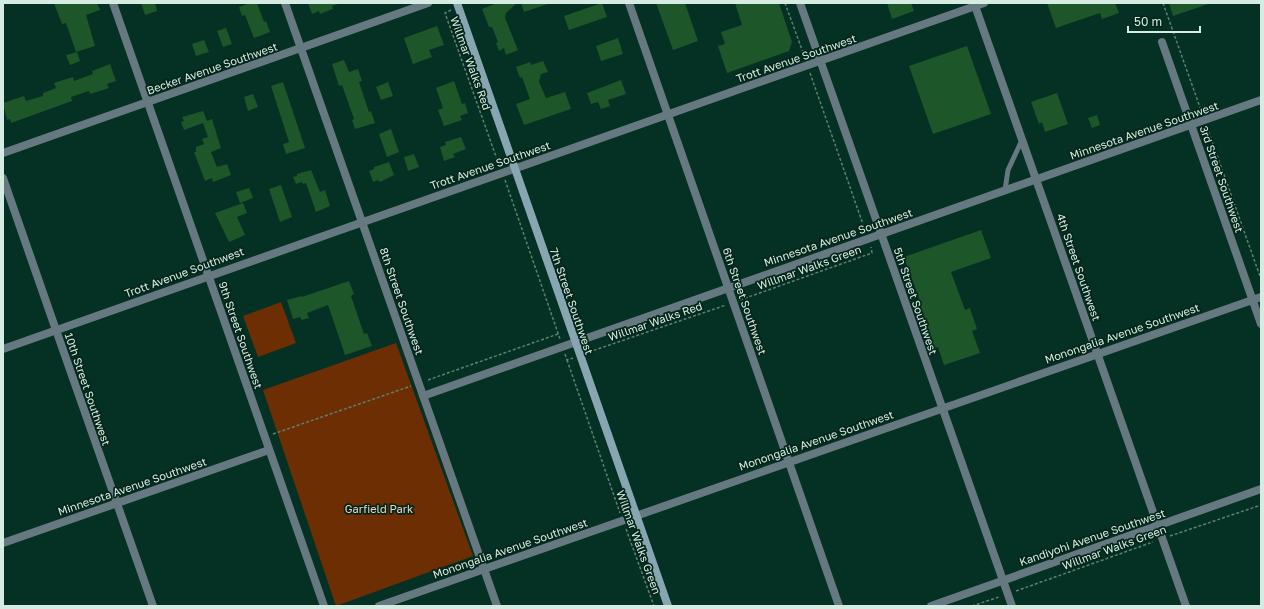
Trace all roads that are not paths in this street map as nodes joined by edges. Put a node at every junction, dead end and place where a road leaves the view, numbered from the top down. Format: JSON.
{"nodes":[{"id":1,"x":113,"y":3,"type":"edge"},
{"id":2,"x":285,"y":3,"type":"edge"},
{"id":3,"x":428,"y":3,"type":"edge"},
{"id":4,"x":629,"y":3,"type":"edge"},
{"id":5,"x":800,"y":3,"type":"edge"},
{"id":6,"x":984,"y":3,"type":"edge"},
{"id":7,"x":458,"y":5,"type":"edge"},
{"id":8,"x":975,"y":5,"type":"edge"},
{"id":9,"x":1162,"y":42,"type":"dead end"},
{"id":10,"x":301,"y":48,"type":"junction"},
{"id":11,"x":821,"y":61,"type":"junction"},
{"id":12,"x":1261,"y":100,"type":"edge"},
{"id":13,"x":147,"y":102,"type":"junction"},
{"id":14,"x":668,"y":114,"type":"junction"},
{"id":15,"x":1192,"y":125,"type":"junction"},
{"id":16,"x":1022,"y":140,"type":"junction"},
{"id":17,"x":3,"y":153,"type":"edge"},
{"id":18,"x":515,"y":169,"type":"junction"},
{"id":19,"x":3,"y":178,"type":"edge"},
{"id":20,"x":1036,"y":179,"type":"junction"},
{"id":21,"x":1005,"y":190,"type":"junction"},
{"id":22,"x":363,"y":221,"type":"junction"},
{"id":23,"x":881,"y":234,"type":"junction"},
{"id":24,"x":208,"y":275,"type":"junction"},
{"id":25,"x":729,"y":287,"type":"junction"},
{"id":26,"x":1261,"y":297,"type":"edge"},
{"id":27,"x":1253,"y":300,"type":"junction"},
{"id":28,"x":1261,"y":324,"type":"edge"},
{"id":29,"x":56,"y":330,"type":"junction"},
{"id":30,"x":575,"y":343,"type":"junction"},
{"id":31,"x":3,"y":349,"type":"edge"},
{"id":32,"x":1097,"y":353,"type":"junction"},
{"id":33,"x":423,"y":396,"type":"junction"},
{"id":34,"x":942,"y":408,"type":"junction"},
{"id":35,"x":269,"y":450,"type":"junction"},
{"id":36,"x":789,"y":462,"type":"junction"},
{"id":37,"x":1261,"y":489,"type":"edge"},
{"id":38,"x":116,"y":503,"type":"junction"},
{"id":39,"x":637,"y":516,"type":"junction"},
{"id":40,"x":1158,"y":525,"type":"junction"},
{"id":41,"x":3,"y":543,"type":"edge"},
{"id":42,"x":483,"y":570,"type":"junction"},
{"id":43,"x":1003,"y":580,"type":"junction"},
{"id":44,"x":153,"y":606,"type":"edge"},
{"id":45,"x":324,"y":606,"type":"edge"},
{"id":46,"x":379,"y":606,"type":"edge"},
{"id":47,"x":496,"y":606,"type":"edge"},
{"id":48,"x":668,"y":606,"type":"edge"},
{"id":49,"x":839,"y":606,"type":"edge"},
{"id":50,"x":931,"y":606,"type":"edge"},
{"id":51,"x":1012,"y":606,"type":"edge"},
{"id":52,"x":1186,"y":606,"type":"edge"}],
"edges":[{"from":1,"to":13,"type":"street","name":"9th Street Southwest"},
{"from":2,"to":10,"type":"street","name":"8th Street Southwest"},
{"from":3,"to":10,"type":"street","name":"Becker Avenue Southwest"},
{"from":4,"to":14,"type":"street","name":"6th Street Southwest"},
{"from":5,"to":11,"type":"street","name":"5th Street Southwest"},
{"from":6,"to":8,"type":"street","name":"Trott Avenue Southwest"},
{"from":7,"to":18,"type":"main road","name":"7th Street Southwest"},
{"from":8,"to":11,"type":"street","name":"Trott Avenue Southwest"},
{"from":8,"to":16,"type":"street","name":"4th Street Southwest"},
{"from":9,"to":15,"type":"street","name":"3rd Street Southwest"},
{"from":10,"to":13,"type":"street","name":"Becker Avenue Southwest"},
{"from":10,"to":22,"type":"street","name":"8th Street Southwest"},
{"from":11,"to":14,"type":"street","name":"Trott Avenue Southwest"},
{"from":11,"to":23,"type":"street","name":"5th Street Southwest"},
{"from":12,"to":15,"type":"street","name":"Minnesota Avenue Southwest"},
{"from":13,"to":17,"type":"street","name":"Becker Avenue Southwest"},
{"from":13,"to":24,"type":"street","name":"9th Street Southwest"},
{"from":14,"to":18,"type":"street","name":"Trott Avenue Southwest"},
{"from":14,"to":25,"type":"street","name":"6th Street Southwest"},
{"from":15,"to":20,"type":"street","name":"Minnesota Avenue Southwest"},
{"from":15,"to":27,"type":"street","name":"3rd Street Southwest"},
{"from":16,"to":20,"type":"street","name":"4th Street Southwest"},
{"from":16,"to":21,"type":"lane"},
{"from":18,"to":22,"type":"street","name":"Trott Avenue Southwest"},
{"from":18,"to":30,"type":"main road","name":"7th Street Southwest"},
{"from":19,"to":29,"type":"street","name":"10th Street Southwest"},
{"from":20,"to":21,"type":"street","name":"Minnesota Avenue Southwest"},
{"from":20,"to":32,"type":"street","name":"4th Street Southwest"},
{"from":21,"to":23,"type":"street","name":"Minnesota Avenue Southwest"},
{"from":22,"to":24,"type":"street","name":"Trott Avenue Southwest"},
{"from":22,"to":33,"type":"street","name":"8th Street Southwest"},
{"from":23,"to":25,"type":"street","name":"Minnesota Avenue Southwest"},
{"from":23,"to":34,"type":"street","name":"5th Street Southwest"},
{"from":24,"to":29,"type":"street","name":"Trott Avenue Southwest"},
{"from":24,"to":35,"type":"street","name":"9th Street Southwest"},
{"from":25,"to":30,"type":"street","name":"Minnesota Avenue Southwest"},
{"from":25,"to":36,"type":"street","name":"6th Street Southwest"},
{"from":26,"to":27,"type":"street","name":"Monongalia Avenue Southwest"},
{"from":27,"to":28,"type":"street","name":"3rd Street Southwest"},
{"from":27,"to":32,"type":"street","name":"Monongalia Avenue Southwest"},
{"from":29,"to":31,"type":"street","name":"Trott Avenue Southwest"},
{"from":29,"to":38,"type":"street","name":"10th Street Southwest"},
{"from":30,"to":33,"type":"street","name":"Minnesota Avenue Southwest"},
{"from":30,"to":39,"type":"main road","name":"7th Street Southwest"},
{"from":32,"to":34,"type":"street","name":"Monongalia Avenue Southwest"},
{"from":32,"to":40,"type":"street","name":"4th Street Southwest"},
{"from":33,"to":42,"type":"street","name":"8th Street Southwest"},
{"from":34,"to":36,"type":"street","name":"Monongalia Avenue Southwest"},
{"from":34,"to":43,"type":"street","name":"5th Street Southwest"},
{"from":35,"to":38,"type":"street","name":"Minnesota Avenue Southwest"},
{"from":35,"to":45,"type":"street","name":"9th Street Southwest"},
{"from":36,"to":39,"type":"street","name":"Monongalia Avenue Southwest"},
{"from":36,"to":49,"type":"street","name":"6th Street Southwest"},
{"from":37,"to":40,"type":"street","name":"Kandiyohi Avenue Southwest"},
{"from":38,"to":41,"type":"street","name":"Minnesota Avenue Southwest"},
{"from":38,"to":44,"type":"street","name":"10th Street Southwest"},
{"from":39,"to":42,"type":"street","name":"Monongalia Avenue Southwest"},
{"from":39,"to":48,"type":"main road","name":"7th Street Southwest"},
{"from":40,"to":43,"type":"street","name":"Kandiyohi Avenue Southwest"},
{"from":40,"to":52,"type":"street","name":"4th Street Southwest"},
{"from":42,"to":46,"type":"street","name":"Monongalia Avenue Southwest"},
{"from":42,"to":47,"type":"street","name":"8th Street Southwest"},
{"from":43,"to":50,"type":"street","name":"Kandiyohi Avenue Southwest"},
{"from":43,"to":51,"type":"street","name":"5th Street Southwest"}]}
